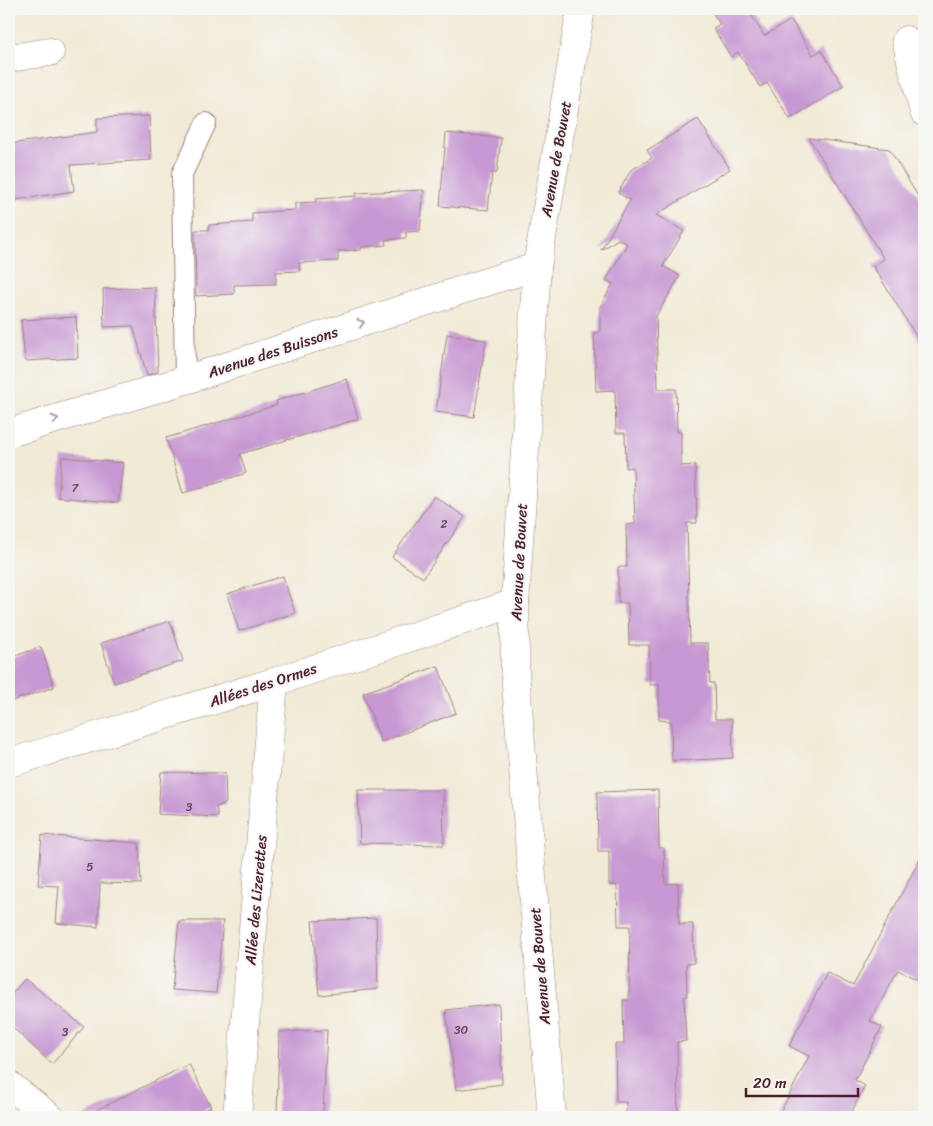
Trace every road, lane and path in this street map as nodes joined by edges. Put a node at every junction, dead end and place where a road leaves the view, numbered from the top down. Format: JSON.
{"nodes":[{"id":1,"x":581,"y":9,"type":"edge"},
{"id":2,"x":906,"y":40,"type":"dead end"},
{"id":3,"x":50,"y":52,"type":"dead end"},
{"id":4,"x":9,"y":58,"type":"edge"},
{"id":5,"x":924,"y":112,"type":"edge"},
{"id":6,"x":206,"y":124,"type":"dead end"},
{"id":7,"x":537,"y":267,"type":"junction"},
{"id":8,"x":185,"y":380,"type":"junction"},
{"id":9,"x":9,"y":434,"type":"edge"},
{"id":10,"x":515,"y":603,"type":"junction"},
{"id":11,"x":274,"y":682,"type":"junction"},
{"id":12,"x":9,"y":763,"type":"edge"},
{"id":13,"x":9,"y":1085,"type":"edge"},
{"id":14,"x":50,"y":1117,"type":"edge"},
{"id":15,"x":237,"y":1117,"type":"edge"},
{"id":16,"x":552,"y":1117,"type":"edge"}],
"edges":[{"from":1,"to":7,"type":"street","name":"Avenue de Bouvet"},
{"from":2,"to":5,"type":"street"},
{"from":3,"to":4,"type":"street"},
{"from":6,"to":8,"type":"lane"},
{"from":8,"to":7,"type":"street","name":"Avenue des Buissons","one_way":true},
{"from":7,"to":10,"type":"street","name":"Avenue de Bouvet"},
{"from":9,"to":8,"type":"street","name":"Avenue des Buissons","one_way":true},
{"from":10,"to":11,"type":"street","name":"Allées des Ormes"},
{"from":10,"to":16,"type":"street","name":"Avenue de Bouvet"},
{"from":11,"to":12,"type":"street","name":"Allées des Ormes"},
{"from":11,"to":15,"type":"street","name":"Allée des Lizerettes"},
{"from":13,"to":14,"type":"street"}]}
